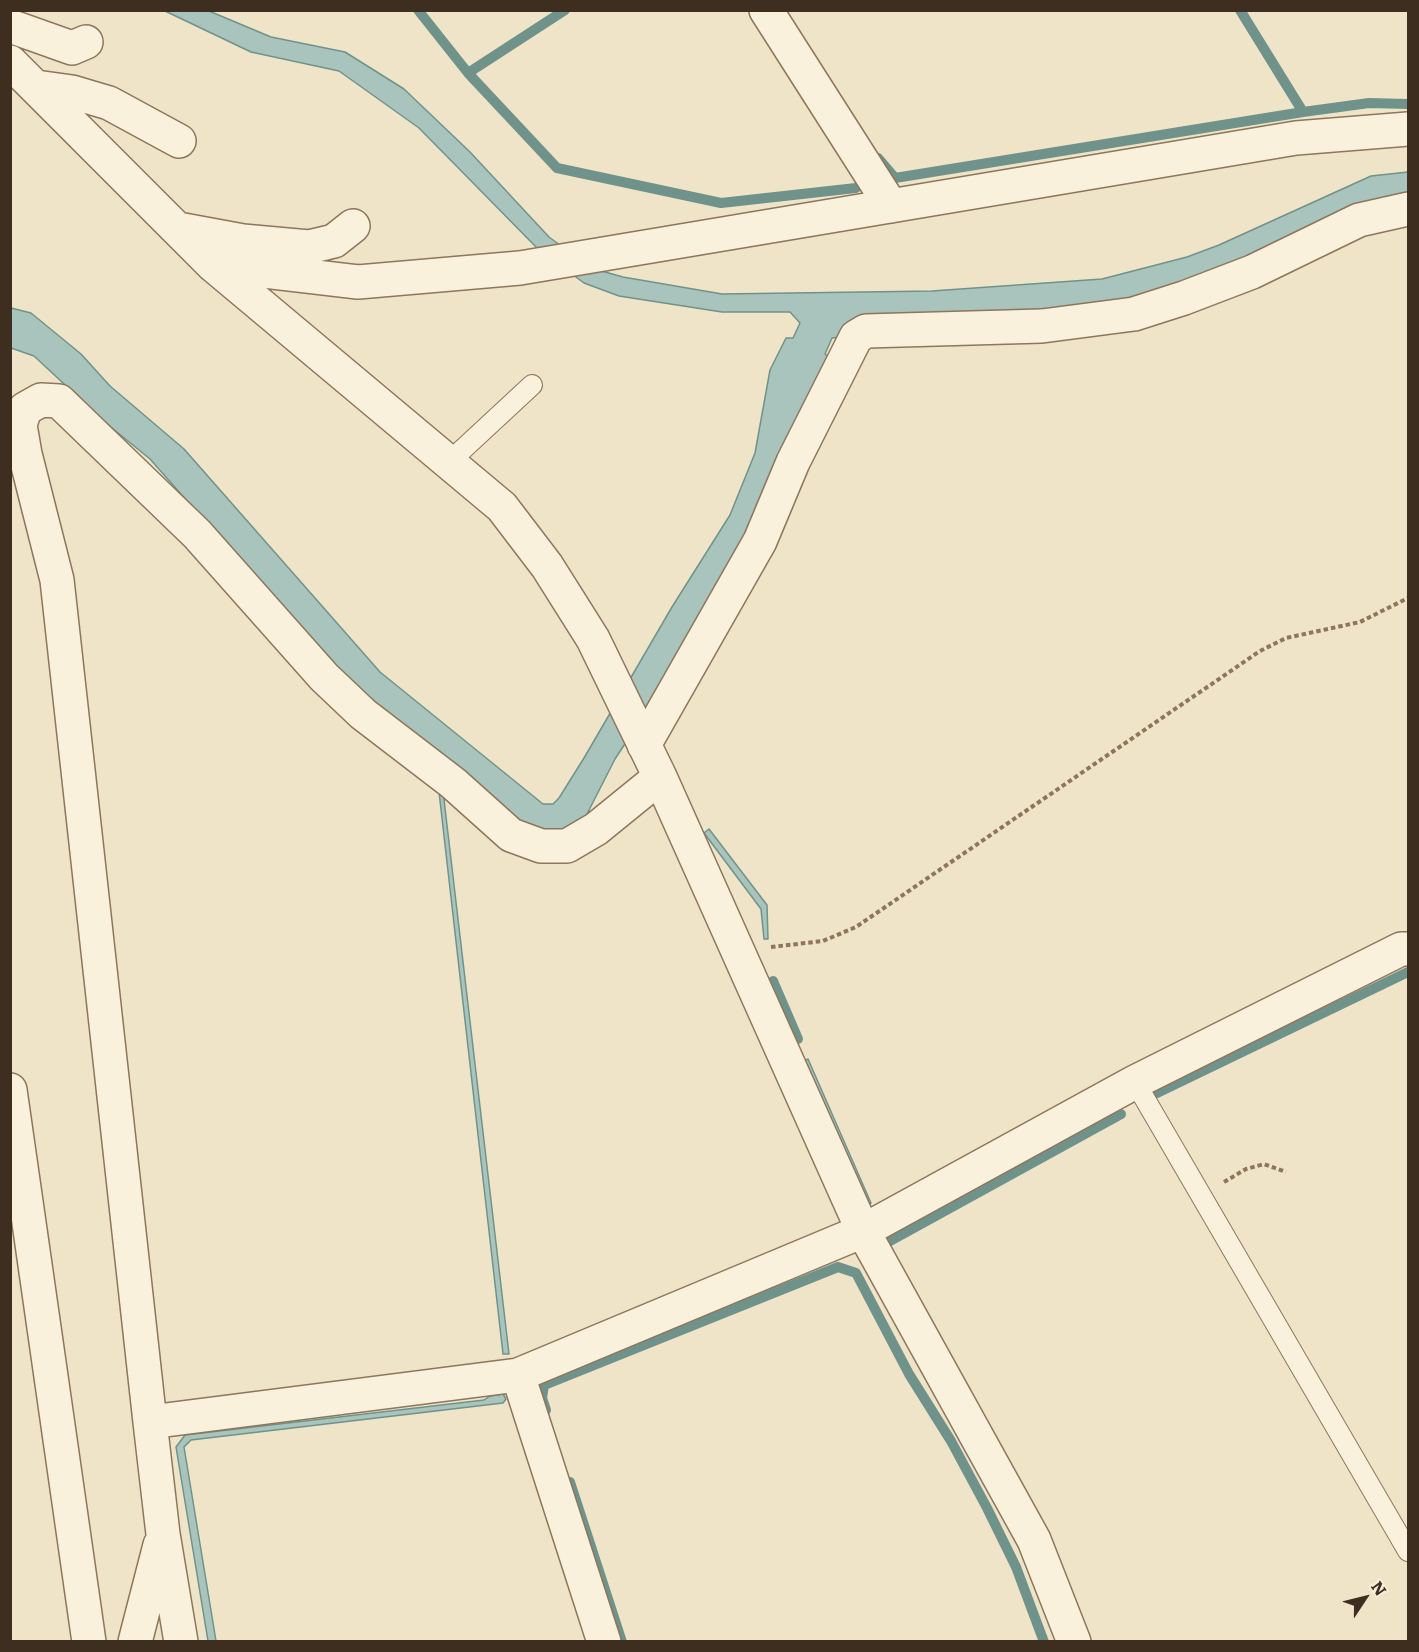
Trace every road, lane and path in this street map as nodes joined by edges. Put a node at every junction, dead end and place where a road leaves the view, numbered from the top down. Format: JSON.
{"nodes":[{"id":1,"x":766,"y":10,"type":"edge"},
{"id":2,"x":10,"y":26,"type":"edge"},
{"id":3,"x":86,"y":42,"type":"dead end"},
{"id":4,"x":10,"y":62,"type":"edge"},
{"id":5,"x":36,"y":87,"type":"junction"},
{"id":6,"x":1408,"y":129,"type":"edge"},
{"id":7,"x":178,"y":141,"type":"dead end"},
{"id":8,"x":891,"y":206,"type":"junction"},
{"id":9,"x":1408,"y":209,"type":"edge"},
{"id":10,"x":352,"y":226,"type":"dead end"},
{"id":11,"x":178,"y":230,"type":"junction"},
{"id":12,"x":213,"y":265,"type":"junction"},
{"id":13,"x":532,"y":385,"type":"dead end"},
{"id":14,"x":448,"y":463,"type":"junction"},
{"id":15,"x":1408,"y":598,"type":"edge"},
{"id":16,"x":644,"y":745,"type":"junction"},
{"id":17,"x":660,"y":777,"type":"junction"},
{"id":18,"x":1408,"y":949,"type":"edge"},
{"id":19,"x":738,"y":950,"type":"junction"},
{"id":20,"x":1135,"y":1082,"type":"junction"},
{"id":21,"x":10,"y":1090,"type":"edge"},
{"id":22,"x":1286,"y":1172,"type":"dead end"},
{"id":23,"x":1202,"y":1196,"type":"junction"},
{"id":24,"x":863,"y":1231,"type":"junction"},
{"id":25,"x":518,"y":1376,"type":"junction"},
{"id":26,"x":150,"y":1422,"type":"junction"},
{"id":27,"x":163,"y":1534,"type":"junction"},
{"id":28,"x":1408,"y":1551,"type":"edge"},
{"id":29,"x":89,"y":1641,"type":"edge"},
{"id":30,"x":135,"y":1641,"type":"edge"},
{"id":31,"x":181,"y":1641,"type":"edge"},
{"id":32,"x":604,"y":1641,"type":"edge"},
{"id":33,"x":1074,"y":1641,"type":"edge"}],
"edges":[{"from":1,"to":8,"type":"street"},
{"from":2,"to":3,"type":"street"},
{"from":4,"to":5,"type":"street"},
{"from":5,"to":7,"type":"street"},
{"from":5,"to":11,"type":"street"},
{"from":6,"to":8,"type":"street"},
{"from":8,"to":12,"type":"street"},
{"from":9,"to":16,"type":"street"},
{"from":10,"to":11,"type":"street"},
{"from":11,"to":12,"type":"street"},
{"from":12,"to":14,"type":"street"},
{"from":13,"to":14,"type":"lane"},
{"from":14,"to":16,"type":"street"},
{"from":15,"to":19,"type":"path"},
{"from":16,"to":17,"type":"street"},
{"from":17,"to":19,"type":"street"},
{"from":17,"to":26,"type":"street"},
{"from":18,"to":20,"type":"street"},
{"from":19,"to":24,"type":"street"},
{"from":20,"to":23,"type":"lane"},
{"from":20,"to":24,"type":"street"},
{"from":21,"to":29,"type":"street"},
{"from":22,"to":23,"type":"path"},
{"from":23,"to":28,"type":"lane"},
{"from":24,"to":25,"type":"street"},
{"from":24,"to":33,"type":"street"},
{"from":25,"to":26,"type":"street"},
{"from":25,"to":32,"type":"street"},
{"from":26,"to":27,"type":"street"},
{"from":27,"to":30,"type":"street"},
{"from":27,"to":31,"type":"street"}]}
